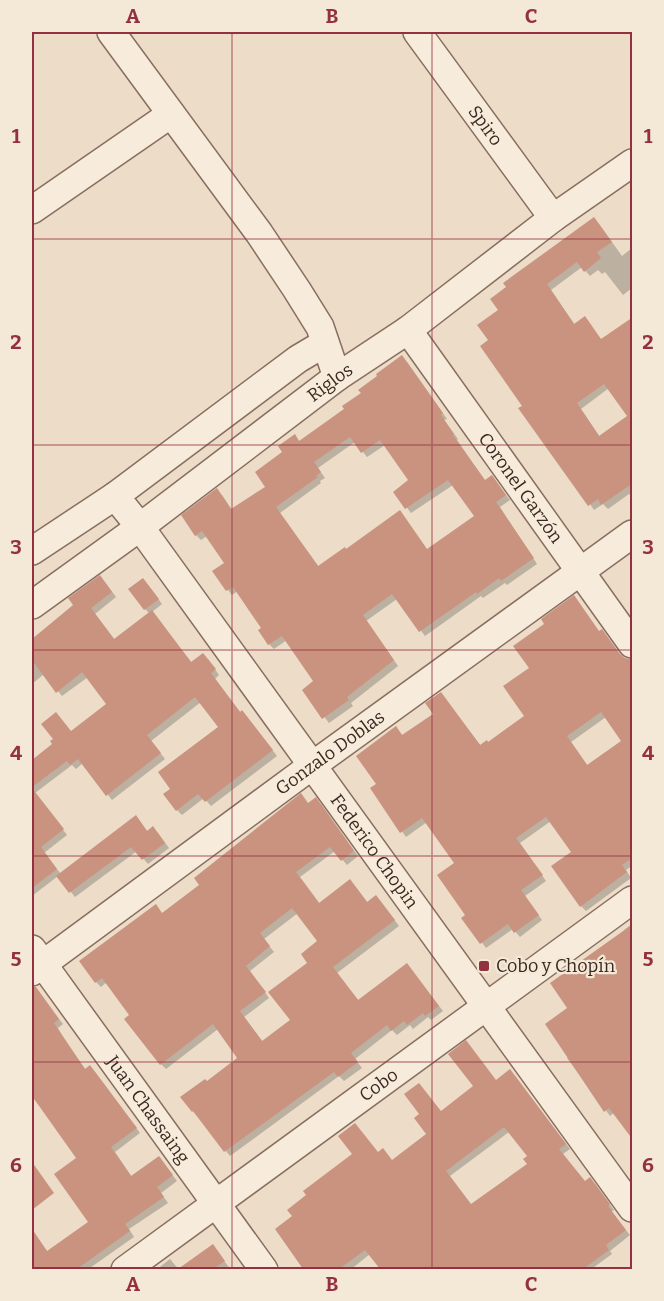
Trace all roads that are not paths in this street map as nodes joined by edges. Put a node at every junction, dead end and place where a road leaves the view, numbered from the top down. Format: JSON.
{"nodes":[{"id":1,"x":111,"y":32,"type":"edge"},
{"id":2,"x":417,"y":32,"type":"edge"},
{"id":3,"x":171,"y":114,"type":"junction"},
{"id":4,"x":633,"y":163,"type":"edge"},
{"id":5,"x":32,"y":210,"type":"edge"},
{"id":6,"x":554,"y":218,"type":"junction"},
{"id":7,"x":408,"y":330,"type":"junction"},
{"id":8,"x":325,"y":343,"type":"junction"},
{"id":9,"x":337,"y":377,"type":"junction"},
{"id":10,"x":115,"y":496,"type":"junction"},
{"id":11,"x":140,"y":527,"type":"junction"},
{"id":12,"x":633,"y":534,"type":"edge"},
{"id":13,"x":32,"y":551,"type":"edge"},
{"id":14,"x":579,"y":572,"type":"junction"},
{"id":15,"x":32,"y":605,"type":"edge"},
{"id":16,"x":633,"y":644,"type":"edge"},
{"id":17,"x":312,"y":765,"type":"junction"},
{"id":18,"x":633,"y":900,"type":"edge"},
{"id":19,"x":35,"y":962,"type":"edge"},
{"id":20,"x":488,"y":1006,"type":"junction"},
{"id":21,"x":216,"y":1204,"type":"junction"},
{"id":22,"x":633,"y":1208,"type":"edge"},
{"id":23,"x":125,"y":1269,"type":"edge"},
{"id":24,"x":264,"y":1269,"type":"edge"}],
"edges":[{"from":1,"to":3,"type":"street"},
{"from":2,"to":6,"type":"street","name":"Spiro"},
{"from":3,"to":5,"type":"street"},
{"from":3,"to":8,"type":"street"},
{"from":4,"to":6,"type":"street","name":"Riglos"},
{"from":6,"to":7,"type":"street","name":"Riglos"},
{"from":7,"to":9,"type":"street","name":"Riglos"},
{"from":7,"to":14,"type":"street","name":"Coronel Garzón"},
{"from":8,"to":9,"type":"street"},
{"from":8,"to":10,"type":"street"},
{"from":9,"to":11,"type":"street","name":"Riglos"},
{"from":10,"to":11,"type":"street","name":"Federico Chopin"},
{"from":10,"to":13,"type":"street"},
{"from":11,"to":15,"type":"street","name":"Riglos"},
{"from":11,"to":17,"type":"street","name":"Federico Chopin"},
{"from":12,"to":14,"type":"street","name":"Gonzalo Doblas"},
{"from":14,"to":16,"type":"street","name":"Coronel Garzón"},
{"from":14,"to":17,"type":"street","name":"Gonzalo Doblas"},
{"from":17,"to":19,"type":"street","name":"Gonzalo Doblas"},
{"from":17,"to":20,"type":"street","name":"Federico Chopin"},
{"from":18,"to":20,"type":"street","name":"Cobo"},
{"from":19,"to":21,"type":"street","name":"Juan Chassaing"},
{"from":20,"to":21,"type":"street","name":"Cobo"},
{"from":20,"to":22,"type":"street","name":"Federico Chopin"},
{"from":21,"to":23,"type":"street","name":"Cobo"},
{"from":21,"to":24,"type":"street","name":"Juan Chassaing"}]}
